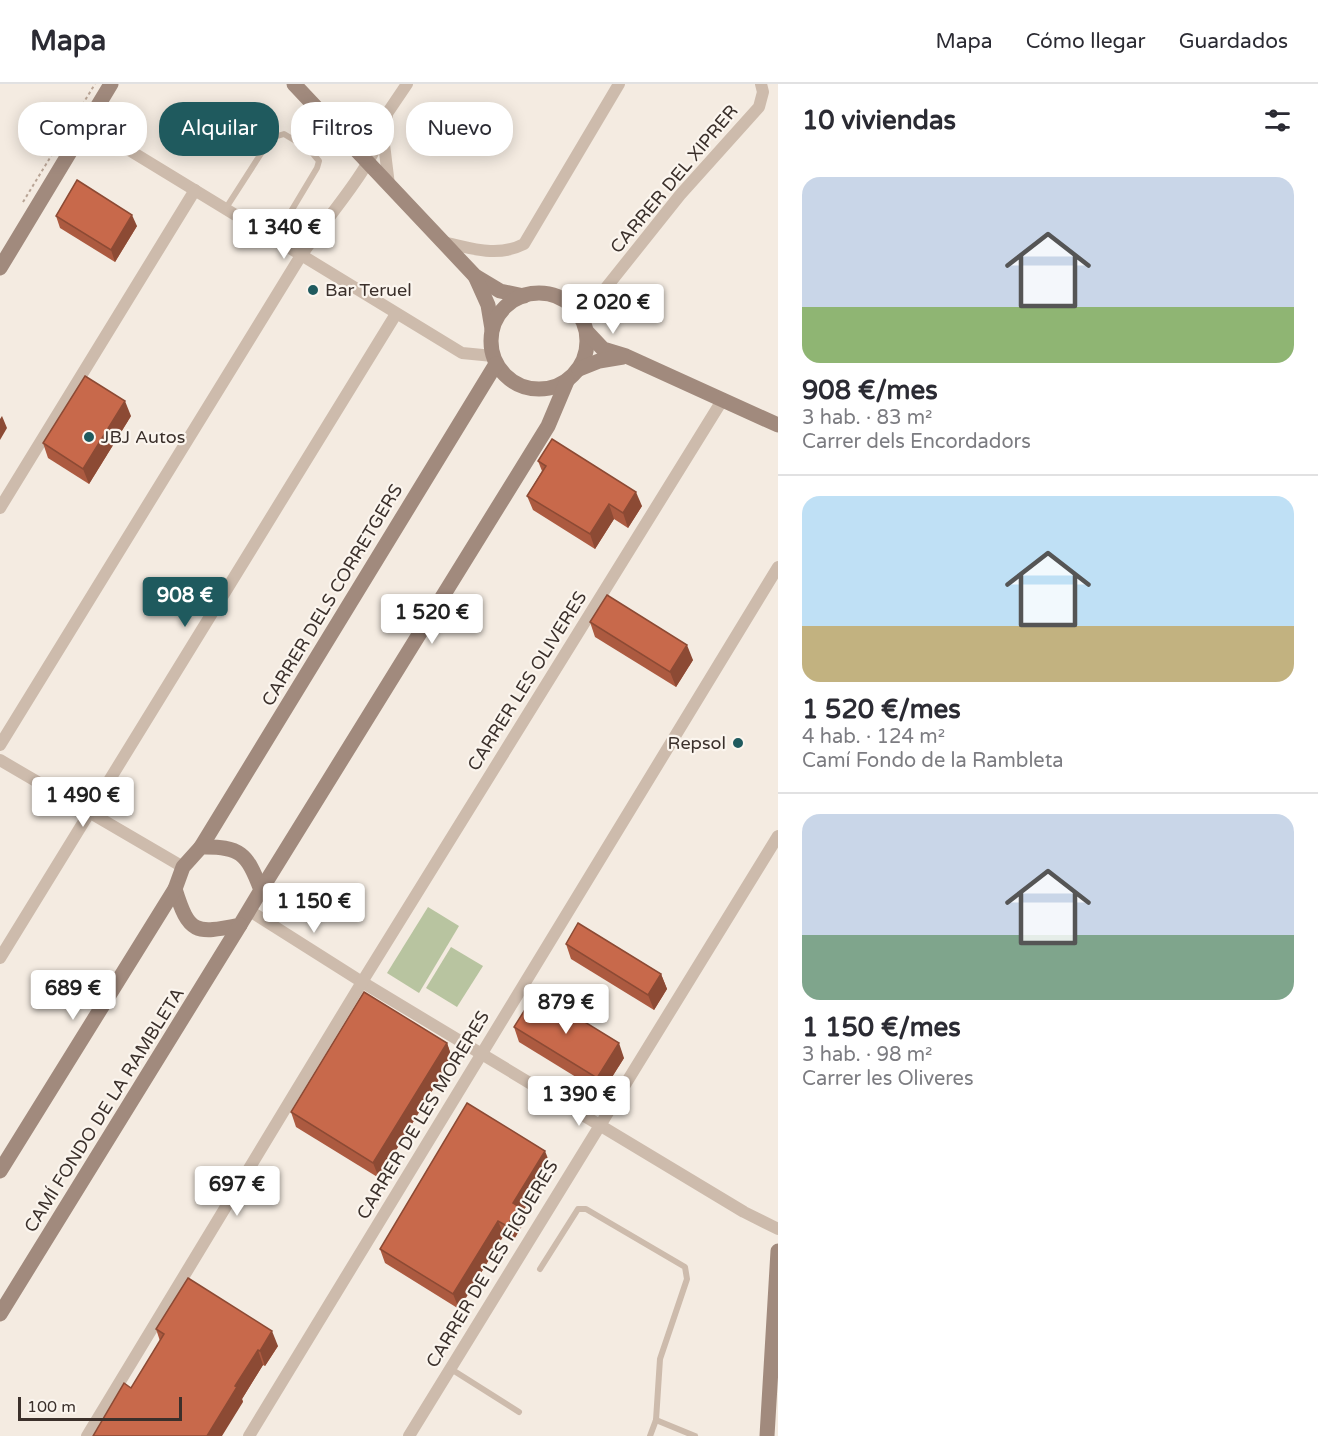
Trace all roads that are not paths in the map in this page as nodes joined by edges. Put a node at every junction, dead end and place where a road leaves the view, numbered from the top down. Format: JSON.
{"nodes":[{"id":1,"x":111,"y":84,"type":"edge"},
{"id":2,"x":294,"y":84,"type":"edge"},
{"id":3,"x":620,"y":84,"type":"edge"},
{"id":4,"x":760,"y":84,"type":"edge"},
{"id":5,"x":405,"y":85,"type":"edge"},
{"id":6,"x":101,"y":102,"type":"edge"},
{"id":7,"x":310,"y":102,"type":"edge"},
{"id":8,"x":394,"y":104,"type":"edge"},
{"id":9,"x":69,"y":156,"type":"edge"},
{"id":10,"x":139,"y":156,"type":"edge"},
{"id":11,"x":360,"y":156,"type":"edge"},
{"id":12,"x":365,"y":156,"type":"edge"},
{"id":13,"x":366,"y":156,"type":"edge"},
{"id":14,"x":385,"y":156,"type":"edge"},
{"id":15,"x":363,"y":159,"type":"junction"},
{"id":16,"x":389,"y":186,"type":"junction"},
{"id":17,"x":195,"y":190,"type":"junction"},
{"id":18,"x":226,"y":208,"type":"junction"},
{"id":19,"x":275,"y":237,"type":"junction"},
{"id":20,"x":443,"y":242,"type":"junction"},
{"id":21,"x":302,"y":254,"type":"junction"},
{"id":22,"x":0,"y":268,"type":"edge"},
{"id":23,"x":475,"y":276,"type":"junction"},
{"id":24,"x":524,"y":296,"type":"junction"},
{"id":25,"x":567,"y":302,"type":"junction"},
{"id":26,"x":396,"y":314,"type":"junction"},
{"id":27,"x":492,"y":329,"type":"junction"},
{"id":28,"x":587,"y":333,"type":"junction"},
{"id":29,"x":626,"y":356,"type":"junction"},
{"id":30,"x":494,"y":360,"type":"junction"},
{"id":31,"x":579,"y":369,"type":"junction"},
{"id":32,"x":567,"y":381,"type":"junction"},
{"id":33,"x":723,"y":399,"type":"junction"},
{"id":34,"x":778,"y":425,"type":"edge"},
{"id":35,"x":0,"y":508,"type":"edge"},
{"id":36,"x":778,"y":567,"type":"edge"},
{"id":37,"x":773,"y":582,"type":"edge"},
{"id":38,"x":0,"y":745,"type":"edge"},
{"id":39,"x":0,"y":760,"type":"edge"},
{"id":40,"x":88,"y":814,"type":"junction"},
{"id":41,"x":778,"y":836,"type":"edge"},
{"id":42,"x":201,"y":847,"type":"junction"},
{"id":43,"x":183,"y":867,"type":"junction"},
{"id":44,"x":174,"y":889,"type":"junction"},
{"id":45,"x":261,"y":890,"type":"junction"},
{"id":46,"x":250,"y":910,"type":"junction"},
{"id":47,"x":240,"y":925,"type":"junction"},
{"id":48,"x":0,"y":958,"type":"edge"},
{"id":49,"x":362,"y":982,"type":"junction"},
{"id":50,"x":481,"y":1053,"type":"junction"},
{"id":51,"x":598,"y":1124,"type":"junction"},
{"id":52,"x":0,"y":1171,"type":"edge"},
{"id":53,"x":778,"y":1229,"type":"edge"},
{"id":54,"x":778,"y":1251,"type":"edge"},
{"id":55,"x":540,"y":1269,"type":"dead end"},
{"id":56,"x":0,"y":1314,"type":"edge"},
{"id":57,"x":450,"y":1368,"type":"junction"},
{"id":58,"x":519,"y":1412,"type":"dead end"},
{"id":59,"x":656,"y":1420,"type":"junction"},
{"id":60,"x":87,"y":1436,"type":"edge"},
{"id":61,"x":249,"y":1436,"type":"edge"},
{"id":62,"x":409,"y":1436,"type":"edge"},
{"id":63,"x":650,"y":1436,"type":"edge"},
{"id":64,"x":695,"y":1436,"type":"edge"},
{"id":65,"x":766,"y":1436,"type":"edge"}],
"edges":[{"from":1,"to":6,"type":"street"},
{"from":2,"to":7,"type":"street"},
{"from":3,"to":20,"type":"street"},
{"from":4,"to":25,"type":"street","name":"CARRER DEL XIPRER"},
{"from":5,"to":8,"type":"street"},
{"from":9,"to":22,"type":"street"},
{"from":10,"to":17,"type":"street"},
{"from":11,"to":15,"type":"street"},
{"from":12,"to":15,"type":"street"},
{"from":13,"to":15,"type":"street"},
{"from":14,"to":16,"type":"street"},
{"from":15,"to":16,"type":"street"},
{"from":15,"to":21,"type":"street"},
{"from":16,"to":20,"type":"street"},
{"from":17,"to":18,"type":"street"},
{"from":17,"to":35,"type":"street"},
{"from":18,"to":19,"type":"street"},
{"from":18,"to":19,"type":"lane"},
{"from":19,"to":21,"type":"street"},
{"from":20,"to":23,"type":"street"},
{"from":21,"to":26,"type":"street"},
{"from":21,"to":38,"type":"street"},
{"from":23,"to":24,"type":"street"},
{"from":23,"to":27,"type":"street"},
{"from":24,"to":25,"type":"street"},
{"from":24,"to":27,"type":"street"},
{"from":25,"to":28,"type":"street"},
{"from":26,"to":30,"type":"street"},
{"from":26,"to":40,"type":"street"},
{"from":27,"to":30,"type":"street"},
{"from":28,"to":29,"type":"street"},
{"from":28,"to":31,"type":"street"},
{"from":29,"to":31,"type":"street"},
{"from":29,"to":33,"type":"street"},
{"from":30,"to":32,"type":"street"},
{"from":30,"to":42,"type":"street","name":"CARRER DELS CORRETGERS"},
{"from":31,"to":32,"type":"street"},
{"from":32,"to":45,"type":"street"},
{"from":33,"to":34,"type":"street"},
{"from":33,"to":49,"type":"street","name":"CARRER LES OLIVERES"},
{"from":36,"to":37,"type":"street","name":"CARRER DE LES MORERES"},
{"from":37,"to":50,"type":"street","name":"CARRER DE LES MORERES"},
{"from":39,"to":40,"type":"street"},
{"from":40,"to":43,"type":"street"},
{"from":40,"to":48,"type":"street"},
{"from":41,"to":51,"type":"street","name":"CARRER DE LES FIGUERES"},
{"from":42,"to":43,"type":"street"},
{"from":42,"to":45,"type":"street"},
{"from":43,"to":44,"type":"street"},
{"from":44,"to":47,"type":"street"},
{"from":44,"to":52,"type":"street"},
{"from":45,"to":46,"type":"street"},
{"from":46,"to":47,"type":"street"},
{"from":46,"to":49,"type":"street"},
{"from":47,"to":56,"type":"street","name":"CAMÍ FONDO DE LA RAMBLETA"},
{"from":49,"to":50,"type":"street"},
{"from":49,"to":60,"type":"street","name":"CARRER LES OLIVERES"},
{"from":50,"to":51,"type":"street"},
{"from":50,"to":61,"type":"street","name":"CARRER DE LES MORERES"},
{"from":51,"to":53,"type":"street"},
{"from":51,"to":57,"type":"street","name":"CARRER DE LES FIGUERES"},
{"from":54,"to":65,"type":"street"},
{"from":55,"to":59,"type":"lane"},
{"from":57,"to":58,"type":"lane"},
{"from":57,"to":62,"type":"street","name":"CARRER DE LES FIGUERES"},
{"from":59,"to":63,"type":"lane"},
{"from":59,"to":64,"type":"lane"}]}
